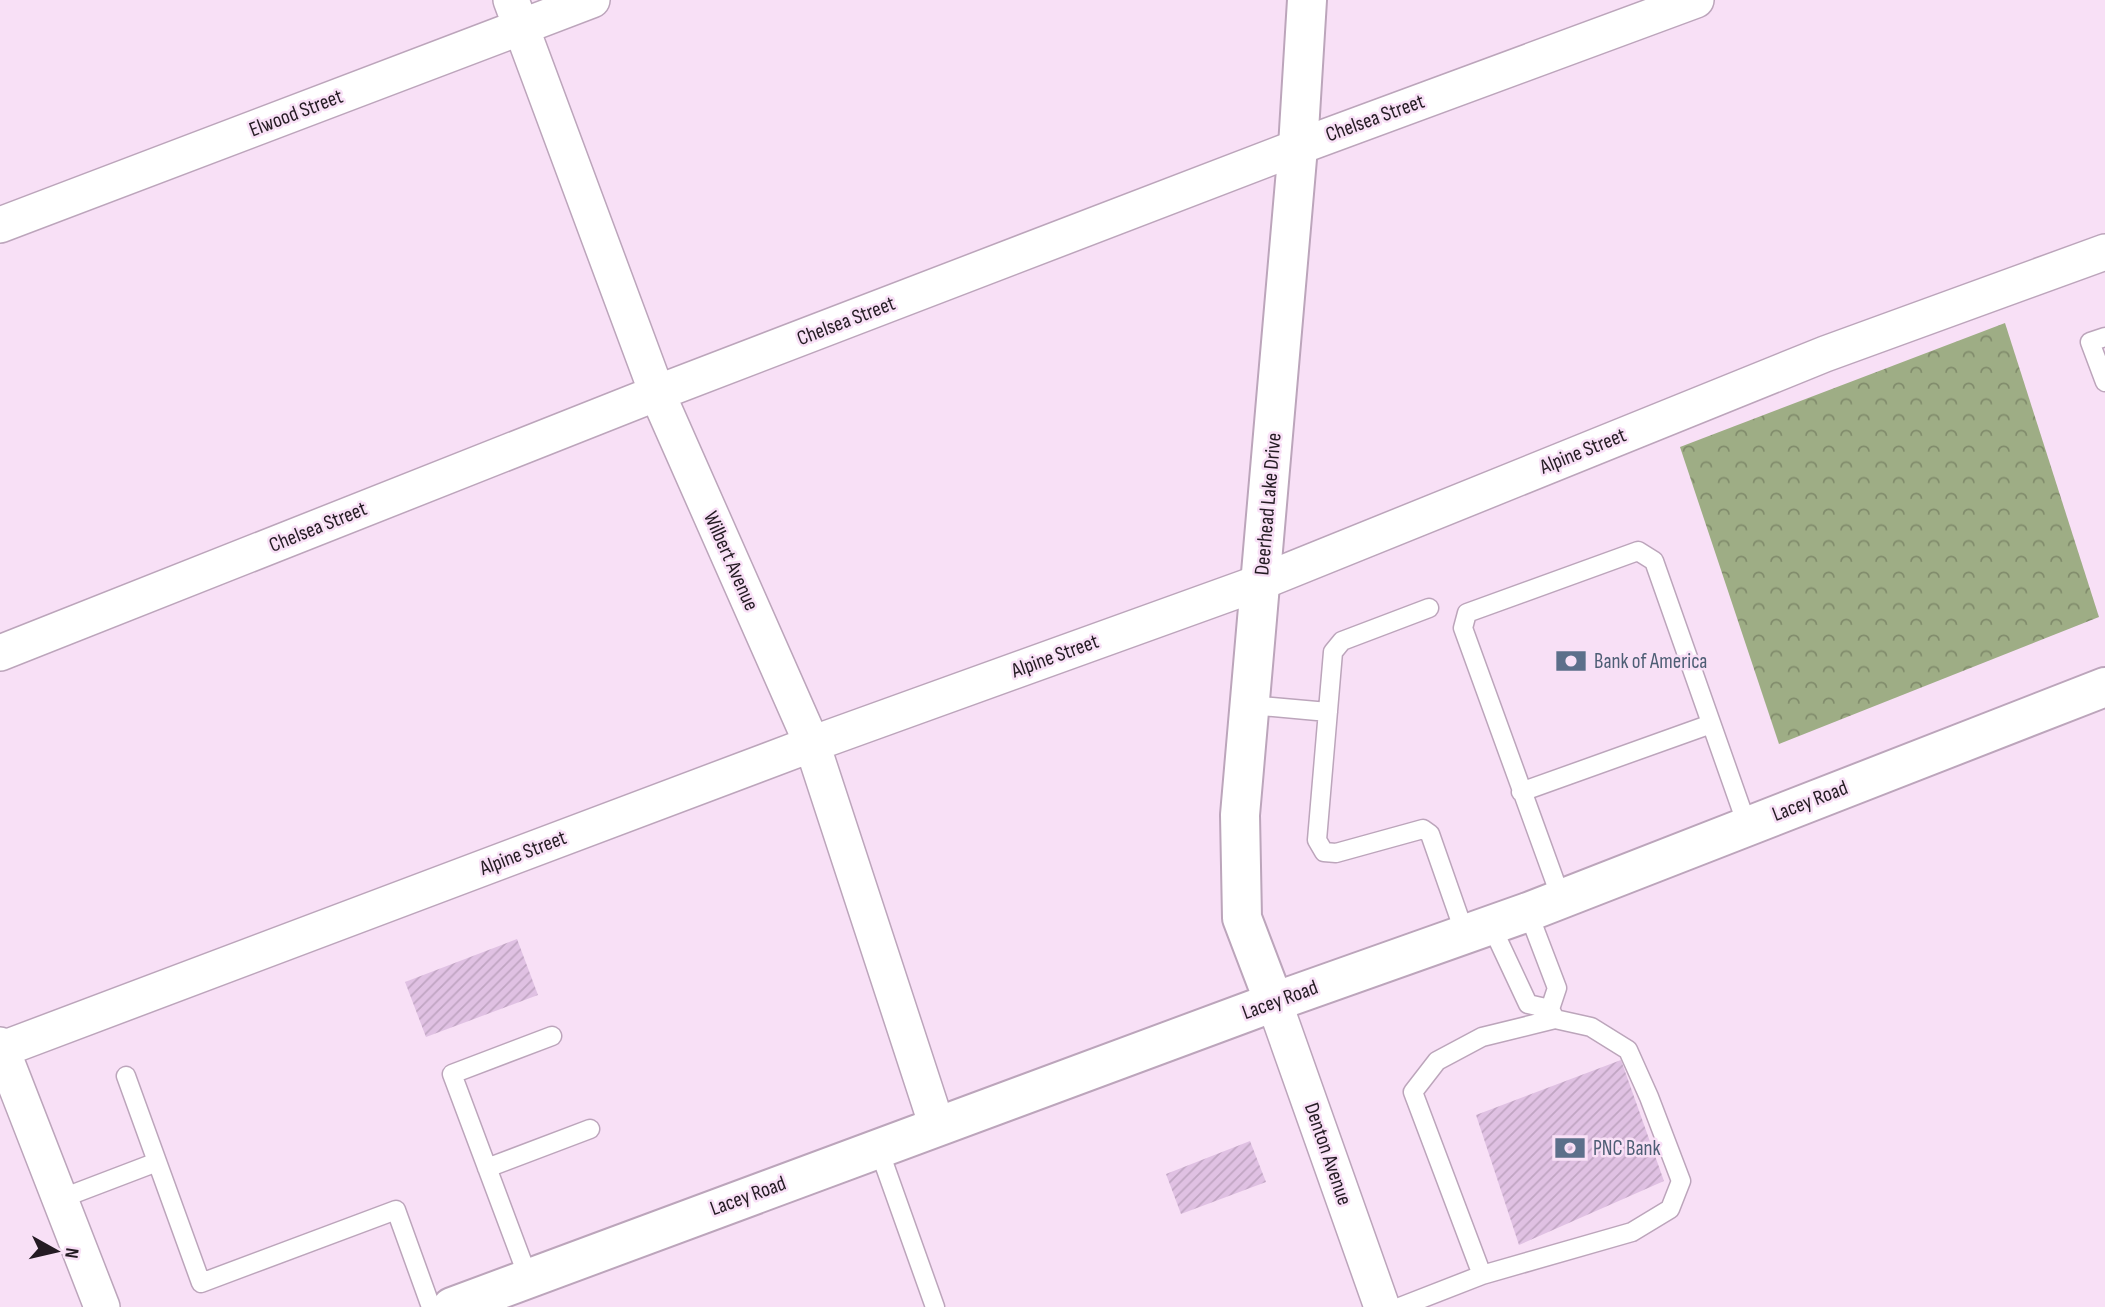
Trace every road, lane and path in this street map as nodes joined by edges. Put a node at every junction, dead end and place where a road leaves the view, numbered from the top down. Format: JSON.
{"nodes":[{"id":1,"x":592,"y":0,"type":"edge"},
{"id":2,"x":1307,"y":0,"type":"edge"},
{"id":3,"x":1696,"y":0,"type":"edge"},
{"id":4,"x":516,"y":13,"type":"edge"},
{"id":5,"x":1298,"y":147,"type":"junction"},
{"id":6,"x":0,"y":225,"type":"edge"},
{"id":7,"x":2105,"y":252,"type":"edge"},
{"id":8,"x":2105,"y":337,"type":"edge"},
{"id":9,"x":2105,"y":382,"type":"edge"},
{"id":10,"x":657,"y":393,"type":"junction"},
{"id":11,"x":1261,"y":582,"type":"junction"},
{"id":12,"x":1429,"y":608,"type":"dead end"},
{"id":13,"x":0,"y":653,"type":"edge"},
{"id":14,"x":2105,"y":687,"type":"edge"},
{"id":15,"x":1250,"y":705,"type":"junction"},
{"id":16,"x":1328,"y":712,"type":"junction"},
{"id":17,"x":1711,"y":724,"type":"junction"},
{"id":18,"x":812,"y":744,"type":"junction"},
{"id":19,"x":1521,"y":792,"type":"junction"},
{"id":20,"x":1747,"y":825,"type":"junction"},
{"id":21,"x":1545,"y":905,"type":"junction"},
{"id":22,"x":1478,"y":930,"type":"junction"},
{"id":23,"x":1274,"y":1002,"type":"junction"},
{"id":24,"x":1553,"y":1014,"type":"junction"},
{"id":25,"x":552,"y":1036,"type":"dead end"},
{"id":26,"x":1,"y":1048,"type":"edge"},
{"id":27,"x":126,"y":1076,"type":"dead end"},
{"id":28,"x":937,"y":1126,"type":"junction"},
{"id":29,"x":590,"y":1129,"type":"dead end"},
{"id":30,"x":878,"y":1147,"type":"junction"},
{"id":31,"x":157,"y":1162,"type":"junction"},
{"id":32,"x":487,"y":1168,"type":"junction"},
{"id":33,"x":60,"y":1199,"type":"junction"},
{"id":34,"x":1482,"y":1275,"type":"junction"},
{"id":35,"x":528,"y":1277,"type":"junction"},
{"id":36,"x":102,"y":1307,"type":"edge"},
{"id":37,"x":431,"y":1307,"type":"edge"},
{"id":38,"x":452,"y":1307,"type":"edge"},
{"id":39,"x":935,"y":1307,"type":"edge"},
{"id":40,"x":1382,"y":1307,"type":"edge"},
{"id":41,"x":1400,"y":1307,"type":"edge"}],
"edges":[{"from":1,"to":4,"type":"street","name":"Elwood Street"},
{"from":2,"to":5,"type":"main road","name":"Deerhead Lake Drive"},
{"from":3,"to":5,"type":"street","name":"Chelsea Street"},
{"from":4,"to":6,"type":"street","name":"Elwood Street"},
{"from":4,"to":10,"type":"street","name":"Wilbert Avenue"},
{"from":5,"to":10,"type":"street","name":"Chelsea Street"},
{"from":5,"to":11,"type":"main road","name":"Deerhead Lake Drive"},
{"from":7,"to":11,"type":"street","name":"Alpine Street"},
{"from":8,"to":9,"type":"lane"},
{"from":10,"to":13,"type":"street","name":"Chelsea Street"},
{"from":10,"to":18,"type":"street","name":"Wilbert Avenue"},
{"from":11,"to":15,"type":"main road","name":"Deerhead Lake Drive"},
{"from":11,"to":18,"type":"street","name":"Alpine Street"},
{"from":12,"to":16,"type":"lane"},
{"from":14,"to":20,"type":"main road","name":"Lacey Road"},
{"from":15,"to":16,"type":"lane"},
{"from":15,"to":23,"type":"main road","name":"Deerhead Lake Drive"},
{"from":16,"to":22,"type":"lane"},
{"from":17,"to":19,"type":"lane"},
{"from":17,"to":19,"type":"lane"},
{"from":17,"to":20,"type":"lane"},
{"from":18,"to":26,"type":"street","name":"Alpine Street"},
{"from":18,"to":28,"type":"street","name":"Wilbert Avenue"},
{"from":19,"to":21,"type":"lane"},
{"from":20,"to":21,"type":"main road","name":"Lacey Road"},
{"from":21,"to":22,"type":"main road","name":"Lacey Road"},
{"from":21,"to":24,"type":"lane"},
{"from":22,"to":23,"type":"main road","name":"Lacey Road"},
{"from":22,"to":24,"type":"lane"},
{"from":23,"to":28,"type":"main road","name":"Lacey Road"},
{"from":23,"to":40,"type":"street","name":"Denton Avenue"},
{"from":24,"to":34,"type":"lane"},
{"from":24,"to":34,"type":"lane"},
{"from":25,"to":32,"type":"lane"},
{"from":26,"to":33,"type":"street"},
{"from":27,"to":31,"type":"lane"},
{"from":28,"to":30,"type":"main road","name":"Lacey Road"},
{"from":29,"to":32,"type":"lane"},
{"from":30,"to":35,"type":"main road","name":"Lacey Road"},
{"from":30,"to":39,"type":"lane"},
{"from":31,"to":33,"type":"lane"},
{"from":31,"to":37,"type":"lane"},
{"from":32,"to":35,"type":"lane"},
{"from":33,"to":36,"type":"street"},
{"from":34,"to":41,"type":"lane"},
{"from":35,"to":38,"type":"main road","name":"Lacey Road"}]}
